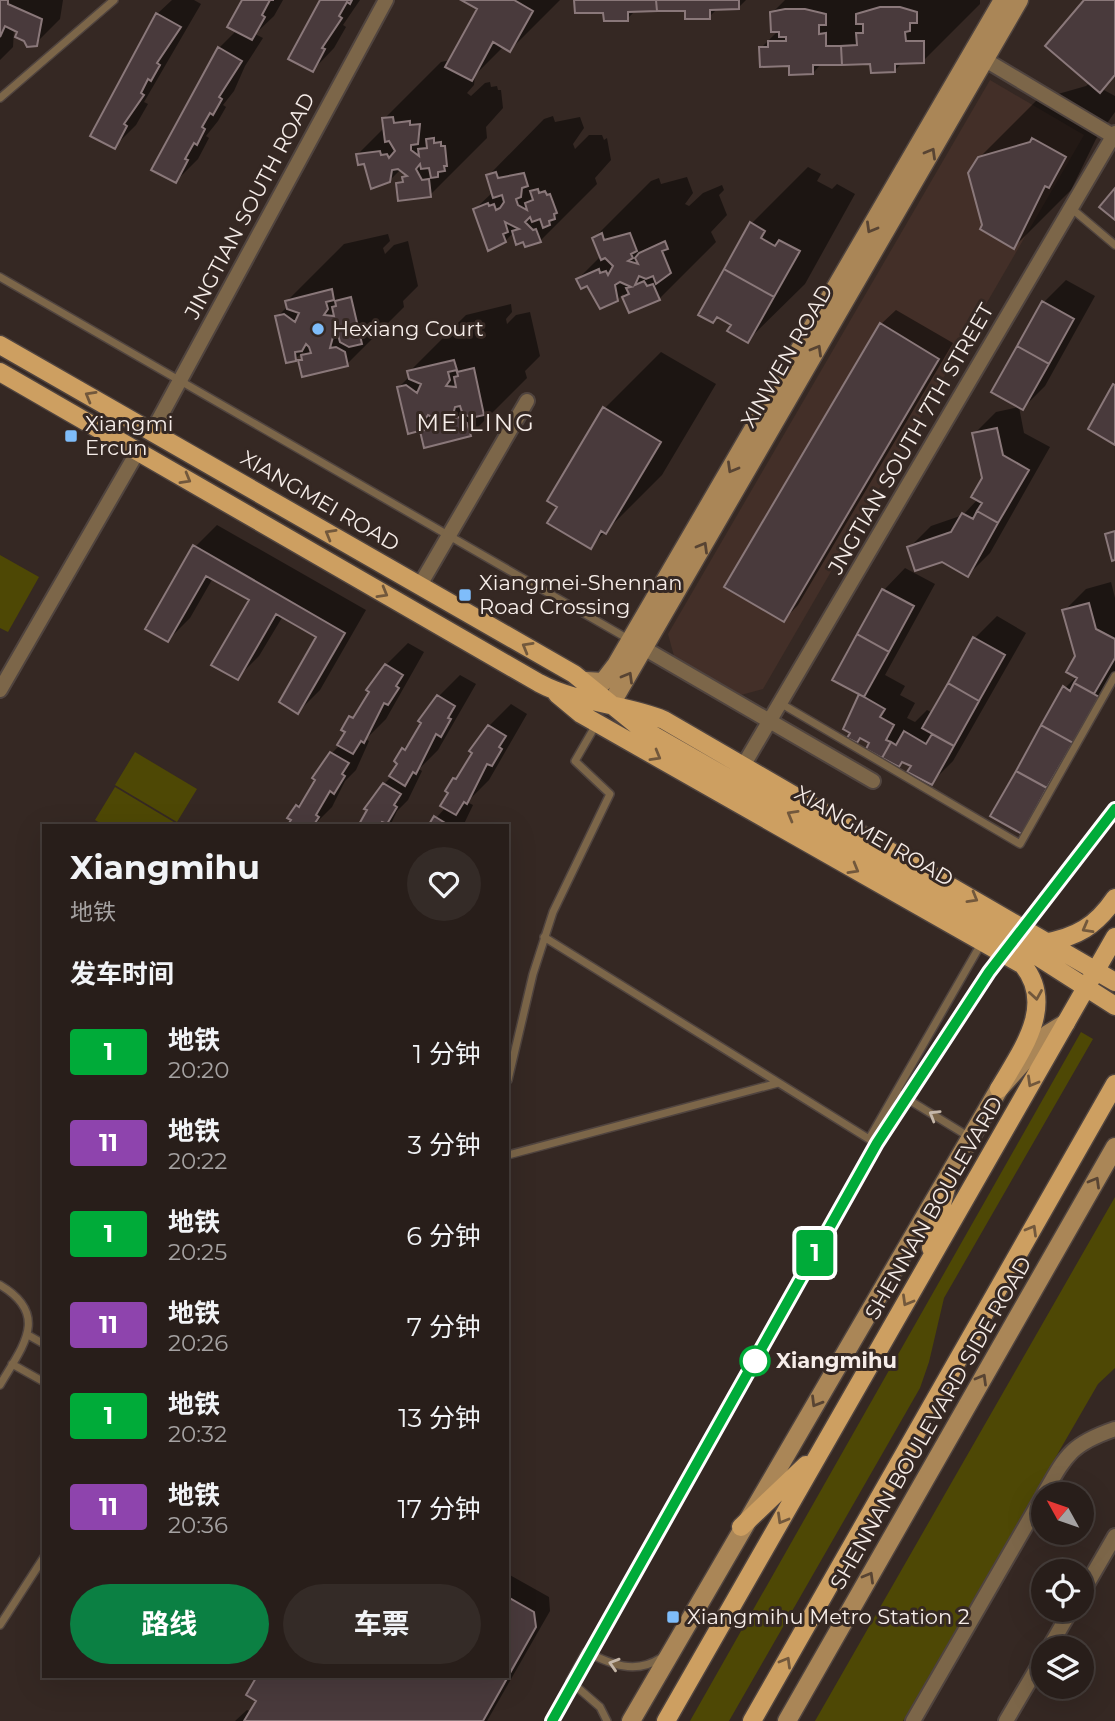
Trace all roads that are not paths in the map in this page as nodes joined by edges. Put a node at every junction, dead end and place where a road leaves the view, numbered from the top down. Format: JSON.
{"nodes":[{"id":1,"x":114,"y":0,"type":"edge"},
{"id":2,"x":386,"y":0,"type":"edge"},
{"id":3,"x":1003,"y":0,"type":"edge"},
{"id":4,"x":1019,"y":0,"type":"edge"},
{"id":5,"x":979,"y":56,"type":"junction"},
{"id":6,"x":0,"y":98,"type":"edge"},
{"id":7,"x":1114,"y":134,"type":"edge"},
{"id":8,"x":1071,"y":208,"type":"junction"},
{"id":9,"x":1115,"y":245,"type":"edge"},
{"id":10,"x":0,"y":277,"type":"edge"},
{"id":11,"x":0,"y":345,"type":"edge"},
{"id":12,"x":0,"y":372,"type":"edge"},
{"id":13,"x":180,"y":381,"type":"junction"},
{"id":14,"x":527,"y":401,"type":"dead end"},
{"id":15,"x":152,"y":432,"type":"junction"},
{"id":16,"x":138,"y":451,"type":"junction"},
{"id":17,"x":450,"y":536,"type":"junction"},
{"id":18,"x":420,"y":585,"type":"junction"},
{"id":19,"x":638,"y":645,"type":"junction"},
{"id":20,"x":613,"y":671,"type":"junction"},
{"id":21,"x":1115,"y":676,"type":"edge"},
{"id":22,"x":586,"y":681,"type":"junction"},
{"id":23,"x":0,"y":690,"type":"edge"},
{"id":24,"x":555,"y":691,"type":"junction"},
{"id":25,"x":780,"y":702,"type":"junction"},
{"id":26,"x":611,"y":705,"type":"junction"},
{"id":27,"x":769,"y":720,"type":"junction"},
{"id":28,"x":597,"y":723,"type":"junction"},
{"id":29,"x":743,"y":766,"type":"junction"},
{"id":30,"x":873,"y":781,"type":"dead end"},
{"id":31,"x":1115,"y":898,"type":"edge"},
{"id":32,"x":544,"y":937,"type":"junction"},
{"id":33,"x":1115,"y":937,"type":"edge"},
{"id":34,"x":983,"y":942,"type":"junction"},
{"id":35,"x":1048,"y":942,"type":"junction"},
{"id":36,"x":1021,"y":946,"type":"junction"},
{"id":37,"x":1096,"y":971,"type":"junction"},
{"id":38,"x":1115,"y":982,"type":"edge"},
{"id":39,"x":1086,"y":988,"type":"junction"},
{"id":40,"x":1115,"y":1006,"type":"edge"},
{"id":41,"x":1066,"y":1023,"type":"junction"},
{"id":42,"x":509,"y":1076,"type":"edge"},
{"id":43,"x":778,"y":1083,"type":"junction"},
{"id":44,"x":1115,"y":1084,"type":"edge"},
{"id":45,"x":999,"y":1089,"type":"junction"},
{"id":46,"x":896,"y":1092,"type":"junction"},
{"id":47,"x":972,"y":1138,"type":"junction"},
{"id":48,"x":1115,"y":1147,"type":"edge"},
{"id":49,"x":509,"y":1155,"type":"edge"},
{"id":50,"x":948,"y":1180,"type":"junction"},
{"id":51,"x":925,"y":1269,"type":"junction"},
{"id":52,"x":0,"y":1285,"type":"edge"},
{"id":53,"x":28,"y":1335,"type":"junction"},
{"id":54,"x":42,"y":1343,"type":"edge"},
{"id":55,"x":12,"y":1364,"type":"junction"},
{"id":56,"x":42,"y":1381,"type":"edge"},
{"id":57,"x":0,"y":1385,"type":"edge"},
{"id":58,"x":1115,"y":1429,"type":"edge"},
{"id":59,"x":821,"y":1450,"type":"junction"},
{"id":60,"x":1051,"y":1482,"type":"edge"},
{"id":61,"x":1031,"y":1516,"type":"edge"},
{"id":62,"x":741,"y":1527,"type":"junction"},
{"id":63,"x":1115,"y":1535,"type":"edge"},
{"id":64,"x":42,"y":1560,"type":"edge"},
{"id":65,"x":1094,"y":1572,"type":"edge"},
{"id":66,"x":0,"y":1625,"type":"edge"},
{"id":67,"x":674,"y":1645,"type":"junction"},
{"id":68,"x":1031,"y":1678,"type":"edge"},
{"id":69,"x":607,"y":1721,"type":"edge"},
{"id":70,"x":631,"y":1721,"type":"edge"},
{"id":71,"x":666,"y":1721,"type":"edge"},
{"id":72,"x":752,"y":1721,"type":"edge"},
{"id":73,"x":787,"y":1721,"type":"edge"},
{"id":74,"x":913,"y":1721,"type":"edge"},
{"id":75,"x":1006,"y":1721,"type":"edge"}],
"edges":[{"from":1,"to":6,"type":"lane"},
{"from":2,"to":13,"type":"street","name":"JINGTIAN SOUTH ROAD"},
{"from":3,"to":5,"type":"main road","name":"XINWEN ROAD"},
{"from":4,"to":5,"type":"main road","name":"XINWEN ROAD"},
{"from":5,"to":7,"type":"street"},
{"from":5,"to":19,"type":"main road","name":"XINWEN ROAD"},
{"from":7,"to":8,"type":"street","name":"JNGTIAN SOUTH 7TH STREET"},
{"from":8,"to":9,"type":"lane"},
{"from":8,"to":25,"type":"street","name":"JNGTIAN SOUTH 7TH STREET"},
{"from":10,"to":13,"type":"lane"},
{"from":15,"to":11,"type":"main road","name":"XIANGMEI ROAD","one_way":true},
{"from":12,"to":16,"type":"main road","name":"XIANGMEI ROAD"},
{"from":13,"to":15,"type":"street","name":"JINGTIAN SOUTH ROAD"},
{"from":13,"to":17,"type":"lane"},
{"from":14,"to":17,"type":"street"},
{"from":18,"to":15,"type":"main road","name":"XIANGMEI ROAD","one_way":true},
{"from":16,"to":23,"type":"street"},
{"from":16,"to":24,"type":"main road","name":"XIANGMEI ROAD","one_way":true},
{"from":17,"to":18,"type":"street"},
{"from":17,"to":19,"type":"lane"},
{"from":22,"to":18,"type":"main road","name":"XIANGMEI ROAD","one_way":true},
{"from":19,"to":20,"type":"main road","name":"XINWEN ROAD"},
{"from":26,"to":19,"type":"main road","name":"XINWEN ROAD","one_way":true},
{"from":19,"to":27,"type":"street"},
{"from":20,"to":22,"type":"main road"},
{"from":20,"to":26,"type":"main road","name":"XINWEN ROAD"},
{"from":21,"to":25,"type":"lane"},
{"from":22,"to":26,"type":"main road","name":"XIANGMEI ROAD"},
{"from":24,"to":26,"type":"main road","name":"XIANGMEI ROAD"},
{"from":24,"to":28,"type":"main road"},
{"from":25,"to":27,"type":"street","name":"JNGTIAN SOUTH 7TH STREET"},
{"from":26,"to":29,"type":"main road","name":"XIANGMEI ROAD"},
{"from":36,"to":26,"type":"main road","name":"XIANGMEI ROAD","one_way":true},
{"from":27,"to":29,"type":"street","name":"JNGTIAN SOUTH 7TH STREET"},
{"from":27,"to":30,"type":"street"},
{"from":28,"to":32,"type":"lane"},
{"from":28,"to":34,"type":"main road","one_way":true},
{"from":29,"to":35,"type":"main road","name":"XIANGMEI ROAD","one_way":true},
{"from":31,"to":35,"type":"main road","one_way":true},
{"from":32,"to":42,"type":"lane"},
{"from":32,"to":43,"type":"lane"},
{"from":33,"to":37,"type":"main road","name":"SHENNAN BOULEVARD"},
{"from":34,"to":45,"type":"main road","one_way":true},
{"from":34,"to":46,"type":"lane"},
{"from":35,"to":36,"type":"main road"},
{"from":35,"to":37,"type":"main road","name":"XIANGMEI ROAD"},
{"from":36,"to":39,"type":"main road","name":"XIANGMEI ROAD"},
{"from":37,"to":38,"type":"main road","name":"XIANGMEI ROAD"},
{"from":37,"to":39,"type":"main road","name":"SHENNAN BOULEVARD"},
{"from":39,"to":40,"type":"main road","name":"XIANGMEI ROAD"},
{"from":39,"to":41,"type":"main road","name":"SHENNAN BOULEVARD"},
{"from":41,"to":45,"type":"main road"},
{"from":41,"to":51,"type":"main road","name":"SHENNAN BOULEVARD","one_way":true},
{"from":43,"to":46,"type":"lane"},
{"from":43,"to":49,"type":"lane"},
{"from":72,"to":44,"type":"main road","one_way":true},
{"from":45,"to":47,"type":"main road"},
{"from":47,"to":46,"type":"lane","one_way":true},
{"from":47,"to":50,"type":"main road"},
{"from":73,"to":48,"type":"main road","name":"SHENNAN BOULEVARD SIDE ROAD","one_way":true},
{"from":50,"to":51,"type":"main road"},
{"from":50,"to":62,"type":"main road","one_way":true},
{"from":51,"to":59,"type":"main road","name":"SHENNAN BOULEVARD","one_way":true},
{"from":52,"to":53,"type":"lane"},
{"from":53,"to":54,"type":"lane"},
{"from":53,"to":55,"type":"lane"},
{"from":55,"to":56,"type":"lane"},
{"from":55,"to":57,"type":"lane"},
{"from":58,"to":60,"type":"street"},
{"from":59,"to":62,"type":"main road"},
{"from":59,"to":71,"type":"main road","name":"SHENNAN BOULEVARD","one_way":true},
{"from":61,"to":74,"type":"street"},
{"from":62,"to":67,"type":"main road"},
{"from":63,"to":65,"type":"street"},
{"from":64,"to":66,"type":"lane"},
{"from":67,"to":69,"type":"lane","one_way":true},
{"from":67,"to":70,"type":"main road"},
{"from":68,"to":75,"type":"street"}]}
